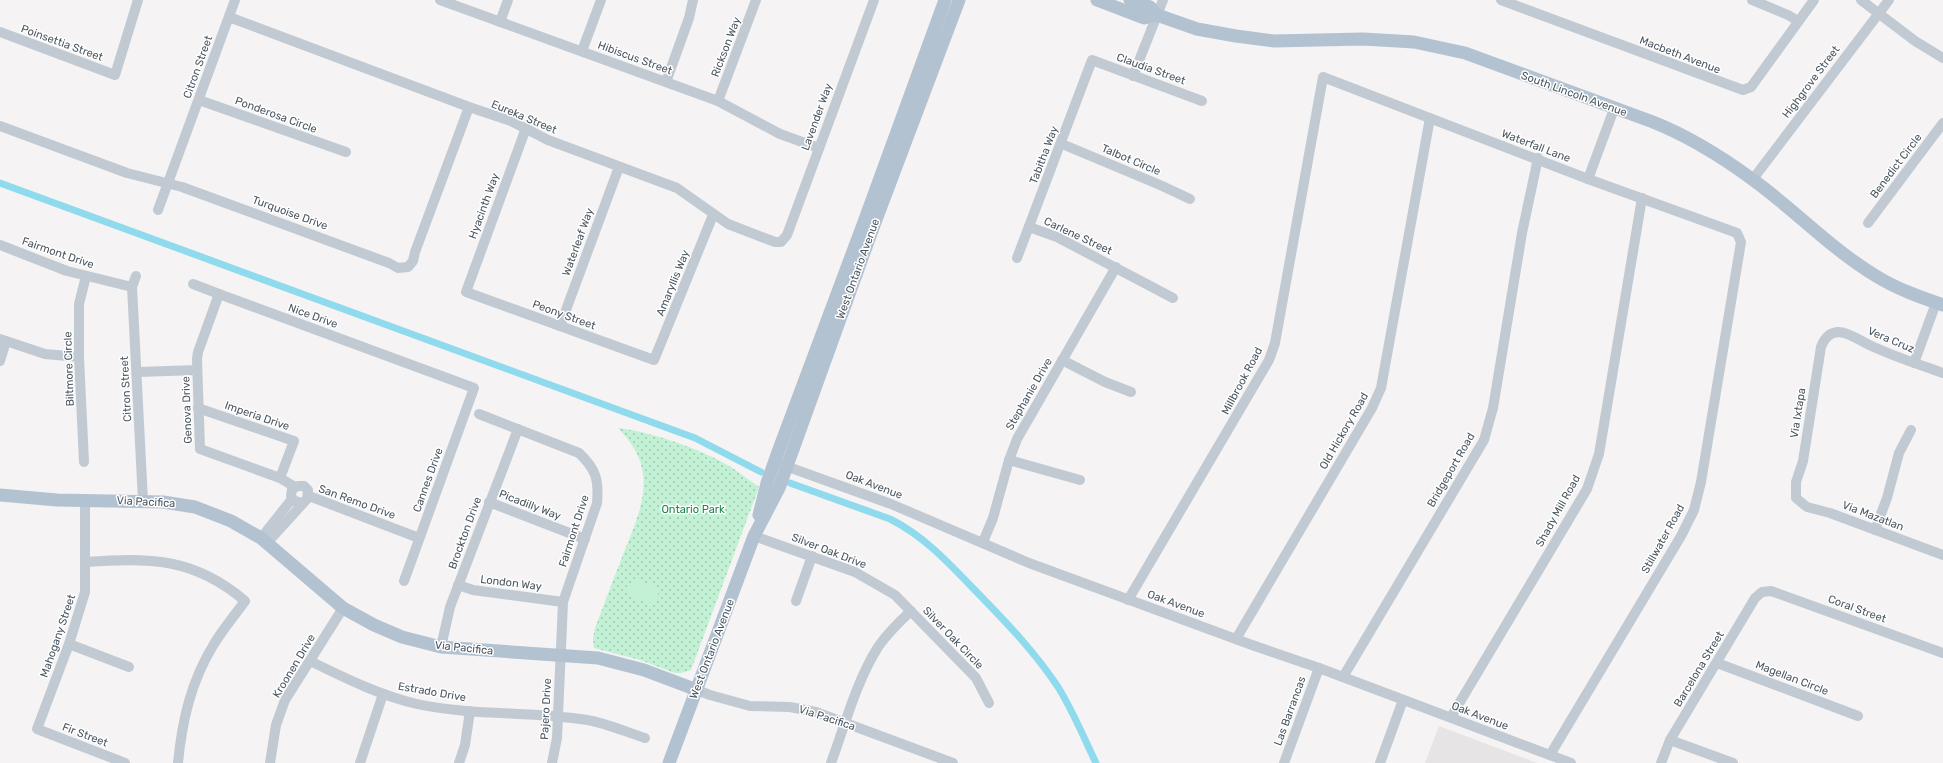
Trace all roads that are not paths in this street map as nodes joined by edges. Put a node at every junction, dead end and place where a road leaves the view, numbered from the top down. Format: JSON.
{"nodes":[{"id":1,"x":138,"y":0,"type":"edge"},
{"id":2,"x":236,"y":0,"type":"edge"},
{"id":3,"x":440,"y":0,"type":"edge"},
{"id":4,"x":508,"y":0,"type":"edge"},
{"id":5,"x":601,"y":0,"type":"edge"},
{"id":6,"x":693,"y":0,"type":"edge"},
{"id":7,"x":756,"y":0,"type":"edge"},
{"id":8,"x":874,"y":0,"type":"edge"},
{"id":9,"x":945,"y":0,"type":"edge"},
{"id":10,"x":959,"y":0,"type":"edge"},
{"id":11,"x":1097,"y":0,"type":"edge"},
{"id":12,"x":1130,"y":0,"type":"edge"},
{"id":13,"x":1163,"y":0,"type":"edge"},
{"id":14,"x":1501,"y":0,"type":"edge"},
{"id":15,"x":1752,"y":0,"type":"edge"},
{"id":16,"x":1814,"y":0,"type":"edge"},
{"id":17,"x":1861,"y":0,"type":"edge"},
{"id":18,"x":1889,"y":0,"type":"edge"},
{"id":19,"x":1878,"y":13,"type":"junction"},
{"id":20,"x":1157,"y":15,"type":"junction"},
{"id":21,"x":229,"y":17,"type":"junction"},
{"id":22,"x":1798,"y":21,"type":"junction"},
{"id":23,"x":500,"y":22,"type":"junction"},
{"id":24,"x":0,"y":32,"type":"edge"},
{"id":25,"x":582,"y":51,"type":"junction"},
{"id":26,"x":1943,"y":58,"type":"edge"},
{"id":27,"x":1092,"y":60,"type":"joint"},
{"id":28,"x":1133,"y":76,"type":"junction"},
{"id":29,"x":1323,"y":77,"type":"joint"},
{"id":30,"x":666,"y":82,"type":"junction"},
{"id":31,"x":199,"y":100,"type":"junction"},
{"id":32,"x":1202,"y":101,"type":"dead end"},
{"id":33,"x":718,"y":102,"type":"junction"},
{"id":34,"x":469,"y":107,"type":"junction"},
{"id":35,"x":1614,"y":109,"type":"junction"},
{"id":36,"x":1430,"y":118,"type":"junction"},
{"id":37,"x":1943,"y":123,"type":"edge"},
{"id":38,"x":0,"y":126,"type":"edge"},
{"id":39,"x":526,"y":128,"type":"junction"},
{"id":40,"x":1062,"y":144,"type":"junction"},
{"id":41,"x":818,"y":148,"type":"junction"},
{"id":42,"x":346,"y":152,"type":"dead end"},
{"id":43,"x":1538,"y":158,"type":"junction"},
{"id":44,"x":619,"y":167,"type":"junction"},
{"id":45,"x":1588,"y":179,"type":"junction"},
{"id":46,"x":1753,"y":179,"type":"junction"},
{"id":47,"x":168,"y":183,"type":"junction"},
{"id":48,"x":1642,"y":198,"type":"junction"},
{"id":49,"x":1190,"y":199,"type":"dead end"},
{"id":50,"x":158,"y":210,"type":"dead end"},
{"id":51,"x":713,"y":215,"type":"junction"},
{"id":52,"x":1868,"y":223,"type":"dead end"},
{"id":53,"x":1029,"y":227,"type":"junction"},
{"id":54,"x":1740,"y":238,"type":"joint"},
{"id":55,"x":781,"y":242,"type":"joint"},
{"id":56,"x":0,"y":245,"type":"edge"},
{"id":57,"x":1017,"y":258,"type":"dead end"},
{"id":58,"x":1116,"y":267,"type":"junction"},
{"id":59,"x":86,"y":276,"type":"junction"},
{"id":60,"x":136,"y":276,"type":"dead end"},
{"id":61,"x":193,"y":284,"type":"dead end"},
{"id":62,"x":132,"y":287,"type":"junction"},
{"id":63,"x":466,"y":292,"type":"joint"},
{"id":64,"x":219,"y":294,"type":"junction"},
{"id":65,"x":1173,"y":298,"type":"dead end"},
{"id":66,"x":1939,"y":304,"type":"edge"},
{"id":67,"x":560,"y":326,"type":"junction"},
{"id":68,"x":1830,"y":334,"type":"joint"},
{"id":69,"x":3,"y":340,"type":"edge"},
{"id":70,"x":79,"y":357,"type":"junction"},
{"id":71,"x":654,"y":360,"type":"joint"},
{"id":72,"x":1062,"y":360,"type":"junction"},
{"id":73,"x":0,"y":361,"type":"edge"},
{"id":74,"x":1914,"y":363,"type":"junction"},
{"id":75,"x":197,"y":370,"type":"junction"},
{"id":76,"x":138,"y":372,"type":"junction"},
{"id":77,"x":1943,"y":374,"type":"edge"},
{"id":78,"x":474,"y":388,"type":"joint"},
{"id":79,"x":1131,"y":392,"type":"dead end"},
{"id":80,"x":198,"y":408,"type":"junction"},
{"id":81,"x":479,"y":414,"type":"dead end"},
{"id":82,"x":518,"y":429,"type":"junction"},
{"id":83,"x":1911,"y":430,"type":"dead end"},
{"id":84,"x":1009,"y":460,"type":"junction"},
{"id":85,"x":84,"y":462,"type":"dead end"},
{"id":86,"x":774,"y":462,"type":"junction"},
{"id":87,"x":787,"y":467,"type":"junction"},
{"id":88,"x":280,"y":478,"type":"junction"},
{"id":89,"x":1080,"y":480,"type":"dead end"},
{"id":90,"x":295,"y":487,"type":"junction"},
{"id":91,"x":0,"y":496,"type":"edge"},
{"id":92,"x":1796,"y":498,"type":"joint"},
{"id":93,"x":292,"y":499,"type":"junction"},
{"id":94,"x":86,"y":500,"type":"junction"},
{"id":95,"x":306,"y":500,"type":"junction"},
{"id":96,"x":143,"y":501,"type":"junction"},
{"id":97,"x":489,"y":502,"type":"junction"},
{"id":98,"x":1875,"y":530,"type":"junction"},
{"id":99,"x":754,"y":536,"type":"junction"},
{"id":100,"x":419,"y":538,"type":"junction"},
{"id":101,"x":585,"y":538,"type":"junction"},
{"id":102,"x":264,"y":540,"type":"junction"},
{"id":103,"x":983,"y":542,"type":"junction"},
{"id":104,"x":1943,"y":555,"type":"edge"},
{"id":105,"x":812,"y":556,"type":"junction"},
{"id":106,"x":86,"y":562,"type":"junction"},
{"id":107,"x":404,"y":581,"type":"dead end"},
{"id":108,"x":458,"y":585,"type":"junction"},
{"id":109,"x":1762,"y":592,"type":"joint"},
{"id":110,"x":1128,"y":600,"type":"junction"},
{"id":111,"x":796,"y":601,"type":"dead end"},
{"id":112,"x":562,"y":602,"type":"junction"},
{"id":113,"x":343,"y":608,"type":"junction"},
{"id":114,"x":910,"y":611,"type":"junction"},
{"id":115,"x":1236,"y":639,"type":"junction"},
{"id":116,"x":69,"y":644,"type":"junction"},
{"id":117,"x":441,"y":647,"type":"junction"},
{"id":118,"x":1943,"y":653,"type":"edge"},
{"id":119,"x":561,"y":655,"type":"junction"},
{"id":120,"x":310,"y":661,"type":"junction"},
{"id":121,"x":1717,"y":663,"type":"junction"},
{"id":122,"x":130,"y":667,"type":"dead end"},
{"id":123,"x":1319,"y":668,"type":"junction"},
{"id":124,"x":1343,"y":677,"type":"junction"},
{"id":125,"x":697,"y":690,"type":"junction"},
{"id":126,"x":383,"y":694,"type":"junction"},
{"id":127,"x":1403,"y":700,"type":"junction"},
{"id":128,"x":989,"y":703,"type":"dead end"},
{"id":129,"x":470,"y":711,"type":"junction"},
{"id":130,"x":1858,"y":716,"type":"dead end"},
{"id":131,"x":557,"y":717,"type":"junction"},
{"id":132,"x":1451,"y":718,"type":"junction"},
{"id":133,"x":846,"y":723,"type":"junction"},
{"id":134,"x":37,"y":729,"type":"joint"},
{"id":135,"x":645,"y":738,"type":"dead end"},
{"id":136,"x":1670,"y":740,"type":"junction"},
{"id":137,"x":1550,"y":755,"type":"junction"},
{"id":138,"x":937,"y":760,"type":"edge"},
{"id":139,"x":125,"y":763,"type":"edge"},
{"id":140,"x":178,"y":763,"type":"edge"},
{"id":141,"x":270,"y":763,"type":"edge"},
{"id":142,"x":360,"y":763,"type":"edge"},
{"id":143,"x":459,"y":763,"type":"edge"},
{"id":144,"x":552,"y":763,"type":"edge"},
{"id":145,"x":670,"y":763,"type":"edge"},
{"id":146,"x":831,"y":763,"type":"edge"},
{"id":147,"x":953,"y":763,"type":"edge"},
{"id":148,"x":1284,"y":763,"type":"edge"},
{"id":149,"x":1380,"y":763,"type":"edge"},
{"id":150,"x":1571,"y":763,"type":"edge"},
{"id":151,"x":1661,"y":763,"type":"edge"},
{"id":152,"x":1733,"y":763,"type":"edge"}],
"edges":[{"from":1,"to":24,"type":"street","name":"Poinsettia Street"},
{"from":2,"to":21,"type":"street","name":"Citron Street"},
{"from":3,"to":23,"type":"street","name":"Hibiscus Street"},
{"from":4,"to":23,"type":"street"},
{"from":5,"to":25,"type":"street"},
{"from":6,"to":30,"type":"street"},
{"from":7,"to":33,"type":"street","name":"Rickson Way"},
{"from":8,"to":41,"type":"street","name":"Lavender Way"},
{"from":9,"to":86,"type":"main road","name":"West Ontario Avenue"},
{"from":10,"to":87,"type":"main road","name":"West Ontario Avenue"},
{"from":11,"to":20,"type":"main road","name":"South Lincoln Avenue"},
{"from":12,"to":20,"type":"main road","name":"South Lincoln Avenue"},
{"from":13,"to":20,"type":"street"},
{"from":14,"to":22,"type":"street","name":"Macbeth Avenue"},
{"from":15,"to":22,"type":"street"},
{"from":16,"to":22,"type":"street","name":"Macbeth Avenue"},
{"from":17,"to":19,"type":"street"},
{"from":18,"to":19,"type":"street","name":"Highgrove Street"},
{"from":19,"to":26,"type":"street"},
{"from":19,"to":46,"type":"street","name":"Highgrove Street"},
{"from":20,"to":28,"type":"street"},
{"from":20,"to":35,"type":"main road","name":"South Lincoln Avenue"},
{"from":21,"to":31,"type":"street","name":"Citron Street"},
{"from":21,"to":34,"type":"street","name":"Eureka Street"},
{"from":23,"to":25,"type":"street","name":"Hibiscus Street"},
{"from":25,"to":30,"type":"street","name":"Hibiscus Street"},
{"from":27,"to":28,"type":"street","name":"Claudia Street"},
{"from":27,"to":40,"type":"street","name":"Tabitha Way"},
{"from":28,"to":32,"type":"street","name":"Claudia Street"},
{"from":29,"to":36,"type":"street","name":"Waterfall Lane"},
{"from":29,"to":110,"type":"street","name":"Millbrook Road"},
{"from":30,"to":33,"type":"street","name":"Hibiscus Street"},
{"from":31,"to":42,"type":"street","name":"Ponderosa Circle"},
{"from":31,"to":47,"type":"street","name":"Citron Street"},
{"from":33,"to":41,"type":"street","name":"Hibiscus Street"},
{"from":34,"to":39,"type":"street","name":"Eureka Street"},
{"from":34,"to":47,"type":"street","name":"Turquoise Drive"},
{"from":35,"to":45,"type":"street"},
{"from":35,"to":46,"type":"main road","name":"South Lincoln Avenue"},
{"from":36,"to":43,"type":"street","name":"Waterfall Lane"},
{"from":36,"to":115,"type":"street","name":"Old Hickory Road"},
{"from":37,"to":52,"type":"street","name":"Benedict Circle"},
{"from":38,"to":47,"type":"street","name":"Turquoise Drive"},
{"from":39,"to":44,"type":"street","name":"Eureka Street"},
{"from":39,"to":63,"type":"street","name":"Hyacinth Way"},
{"from":40,"to":49,"type":"street","name":"Talbot Circle"},
{"from":40,"to":53,"type":"street","name":"Tabitha Way"},
{"from":41,"to":55,"type":"street","name":"Lavender Way"},
{"from":43,"to":45,"type":"street","name":"Waterfall Lane"},
{"from":43,"to":124,"type":"street","name":"Bridgeport Road"},
{"from":44,"to":51,"type":"street","name":"Eureka Street"},
{"from":44,"to":67,"type":"street","name":"Waterleaf Way"},
{"from":45,"to":48,"type":"street","name":"Waterfall Lane"},
{"from":46,"to":66,"type":"main road","name":"South Lincoln Avenue"},
{"from":47,"to":50,"type":"street","name":"Citron Street"},
{"from":48,"to":54,"type":"street","name":"Waterfall Lane"},
{"from":48,"to":132,"type":"street","name":"Shady Mill Road"},
{"from":51,"to":55,"type":"street","name":"Eureka Street"},
{"from":51,"to":71,"type":"street","name":"Amaryllis Way"},
{"from":53,"to":57,"type":"street","name":"Tabitha Way"},
{"from":53,"to":58,"type":"street","name":"Carlene Street"},
{"from":54,"to":137,"type":"street","name":"Stillwater Road"},
{"from":56,"to":59,"type":"street","name":"Fairmont Drive"},
{"from":58,"to":65,"type":"street","name":"Carlene Street"},
{"from":58,"to":72,"type":"street","name":"Stephanie Drive"},
{"from":59,"to":62,"type":"street","name":"Fairmont Drive"},
{"from":59,"to":70,"type":"street","name":"Biltmore Circle"},
{"from":60,"to":62,"type":"street","name":"Citron Street"},
{"from":61,"to":64,"type":"street","name":"Nice Drive"},
{"from":62,"to":76,"type":"street","name":"Citron Street"},
{"from":63,"to":67,"type":"street","name":"Peony Street"},
{"from":64,"to":75,"type":"street"},
{"from":64,"to":78,"type":"street","name":"Nice Drive"},
{"from":66,"to":74,"type":"street"},
{"from":67,"to":71,"type":"street","name":"Peony Street"},
{"from":68,"to":74,"type":"street","name":"Vera Cruz"},
{"from":68,"to":92,"type":"street","name":"Via Ixtapa"},
{"from":69,"to":70,"type":"street"},
{"from":69,"to":73,"type":"street"},
{"from":70,"to":85,"type":"street","name":"Biltmore Circle"},
{"from":72,"to":79,"type":"street"},
{"from":72,"to":84,"type":"street","name":"Stephanie Drive"},
{"from":74,"to":77,"type":"street","name":"Vera Cruz"},
{"from":75,"to":76,"type":"street"},
{"from":75,"to":80,"type":"street","name":"Genova Drive"},
{"from":76,"to":96,"type":"street","name":"Citron Street"},
{"from":78,"to":100,"type":"street","name":"Cannes Drive"},
{"from":80,"to":88,"type":"street","name":"Genova Drive"},
{"from":80,"to":88,"type":"street","name":"Imperia Drive"},
{"from":81,"to":82,"type":"street","name":"Fairmont Drive"},
{"from":82,"to":97,"type":"street","name":"Brockton Drive"},
{"from":82,"to":101,"type":"street","name":"Fairmont Drive"},
{"from":83,"to":98,"type":"street"},
{"from":84,"to":89,"type":"street"},
{"from":84,"to":103,"type":"street","name":"Stephanie Drive"},
{"from":86,"to":87,"type":"street","name":"Oak Avenue"},
{"from":86,"to":99,"type":"main road","name":"West Ontario Avenue"},
{"from":87,"to":99,"type":"main road","name":"West Ontario Avenue"},
{"from":87,"to":103,"type":"street","name":"Oak Avenue"},
{"from":88,"to":90,"type":"street"},
{"from":90,"to":93,"type":"street"},
{"from":90,"to":95,"type":"street"},
{"from":91,"to":94,"type":"main road","name":"Via Pacifica"},
{"from":92,"to":98,"type":"street","name":"Via Mazatlan"},
{"from":93,"to":95,"type":"street"},
{"from":93,"to":102,"type":"street"},
{"from":94,"to":96,"type":"main road","name":"Via Pacifica"},
{"from":94,"to":106,"type":"street","name":"Mahogany Street"},
{"from":95,"to":100,"type":"street","name":"San Remo Drive"},
{"from":95,"to":102,"type":"street"},
{"from":96,"to":102,"type":"main road","name":"Via Pacifica"},
{"from":97,"to":101,"type":"street","name":"Picadilly Way"},
{"from":97,"to":108,"type":"street","name":"Brockton Drive"},
{"from":98,"to":104,"type":"street","name":"Via Mazatlan"},
{"from":99,"to":105,"type":"street","name":"Silver Oak Drive"},
{"from":99,"to":125,"type":"main road","name":"West Ontario Avenue"},
{"from":100,"to":107,"type":"street","name":"Cannes Drive"},
{"from":101,"to":112,"type":"street","name":"Fairmont Drive"},
{"from":102,"to":113,"type":"main road","name":"Via Pacifica"},
{"from":103,"to":110,"type":"street","name":"Oak Avenue"},
{"from":105,"to":111,"type":"street"},
{"from":105,"to":114,"type":"street","name":"Silver Oak Drive"},
{"from":106,"to":116,"type":"street","name":"Mahogany Street"},
{"from":106,"to":140,"type":"street"},
{"from":108,"to":112,"type":"street","name":"London Way"},
{"from":108,"to":117,"type":"street","name":"Brockton Drive"},
{"from":109,"to":118,"type":"street","name":"Coral Street"},
{"from":109,"to":121,"type":"street","name":"Barcelona Street"},
{"from":110,"to":115,"type":"street","name":"Oak Avenue"},
{"from":112,"to":119,"type":"street","name":"Fairmont Drive"},
{"from":113,"to":117,"type":"main road","name":"Via Pacifica"},
{"from":113,"to":120,"type":"street","name":"Kroonen Drive"},
{"from":114,"to":128,"type":"street","name":"Silver Oak Circle"},
{"from":114,"to":133,"type":"street"},
{"from":115,"to":123,"type":"street","name":"Oak Avenue"},
{"from":116,"to":122,"type":"street"},
{"from":116,"to":134,"type":"street","name":"Mahogany Street"},
{"from":117,"to":119,"type":"main road","name":"Via Pacifica"},
{"from":119,"to":125,"type":"main road","name":"Via Pacifica"},
{"from":119,"to":131,"type":"street","name":"Pajero Drive"},
{"from":120,"to":126,"type":"street","name":"Estrado Drive"},
{"from":120,"to":141,"type":"street","name":"Kroonen Drive"},
{"from":121,"to":130,"type":"street","name":"Magellan Circle"},
{"from":121,"to":136,"type":"street","name":"Barcelona Street"},
{"from":123,"to":124,"type":"street","name":"Oak Avenue"},
{"from":123,"to":148,"type":"street","name":"Las Barrancas"},
{"from":124,"to":127,"type":"street","name":"Oak Avenue"},
{"from":125,"to":133,"type":"street","name":"Via Pacifica"},
{"from":125,"to":145,"type":"main road","name":"West Ontario Avenue"},
{"from":126,"to":129,"type":"street","name":"Estrado Drive"},
{"from":126,"to":142,"type":"street"},
{"from":127,"to":132,"type":"street","name":"Oak Avenue"},
{"from":127,"to":149,"type":"street"},
{"from":129,"to":131,"type":"street","name":"Estrado Drive"},
{"from":129,"to":143,"type":"street"},
{"from":131,"to":135,"type":"street","name":"Estrado Drive"},
{"from":131,"to":144,"type":"street","name":"Pajero Drive"},
{"from":132,"to":137,"type":"street","name":"Oak Avenue"},
{"from":133,"to":138,"type":"street","name":"Via Pacifica"},
{"from":133,"to":146,"type":"street"},
{"from":134,"to":139,"type":"street","name":"Fir Street"},
{"from":136,"to":151,"type":"street","name":"Barcelona Street"},
{"from":136,"to":152,"type":"street"},
{"from":137,"to":150,"type":"street","name":"Oak Avenue"},
{"from":138,"to":147,"type":"street","name":"Via Pacifica"}]}
